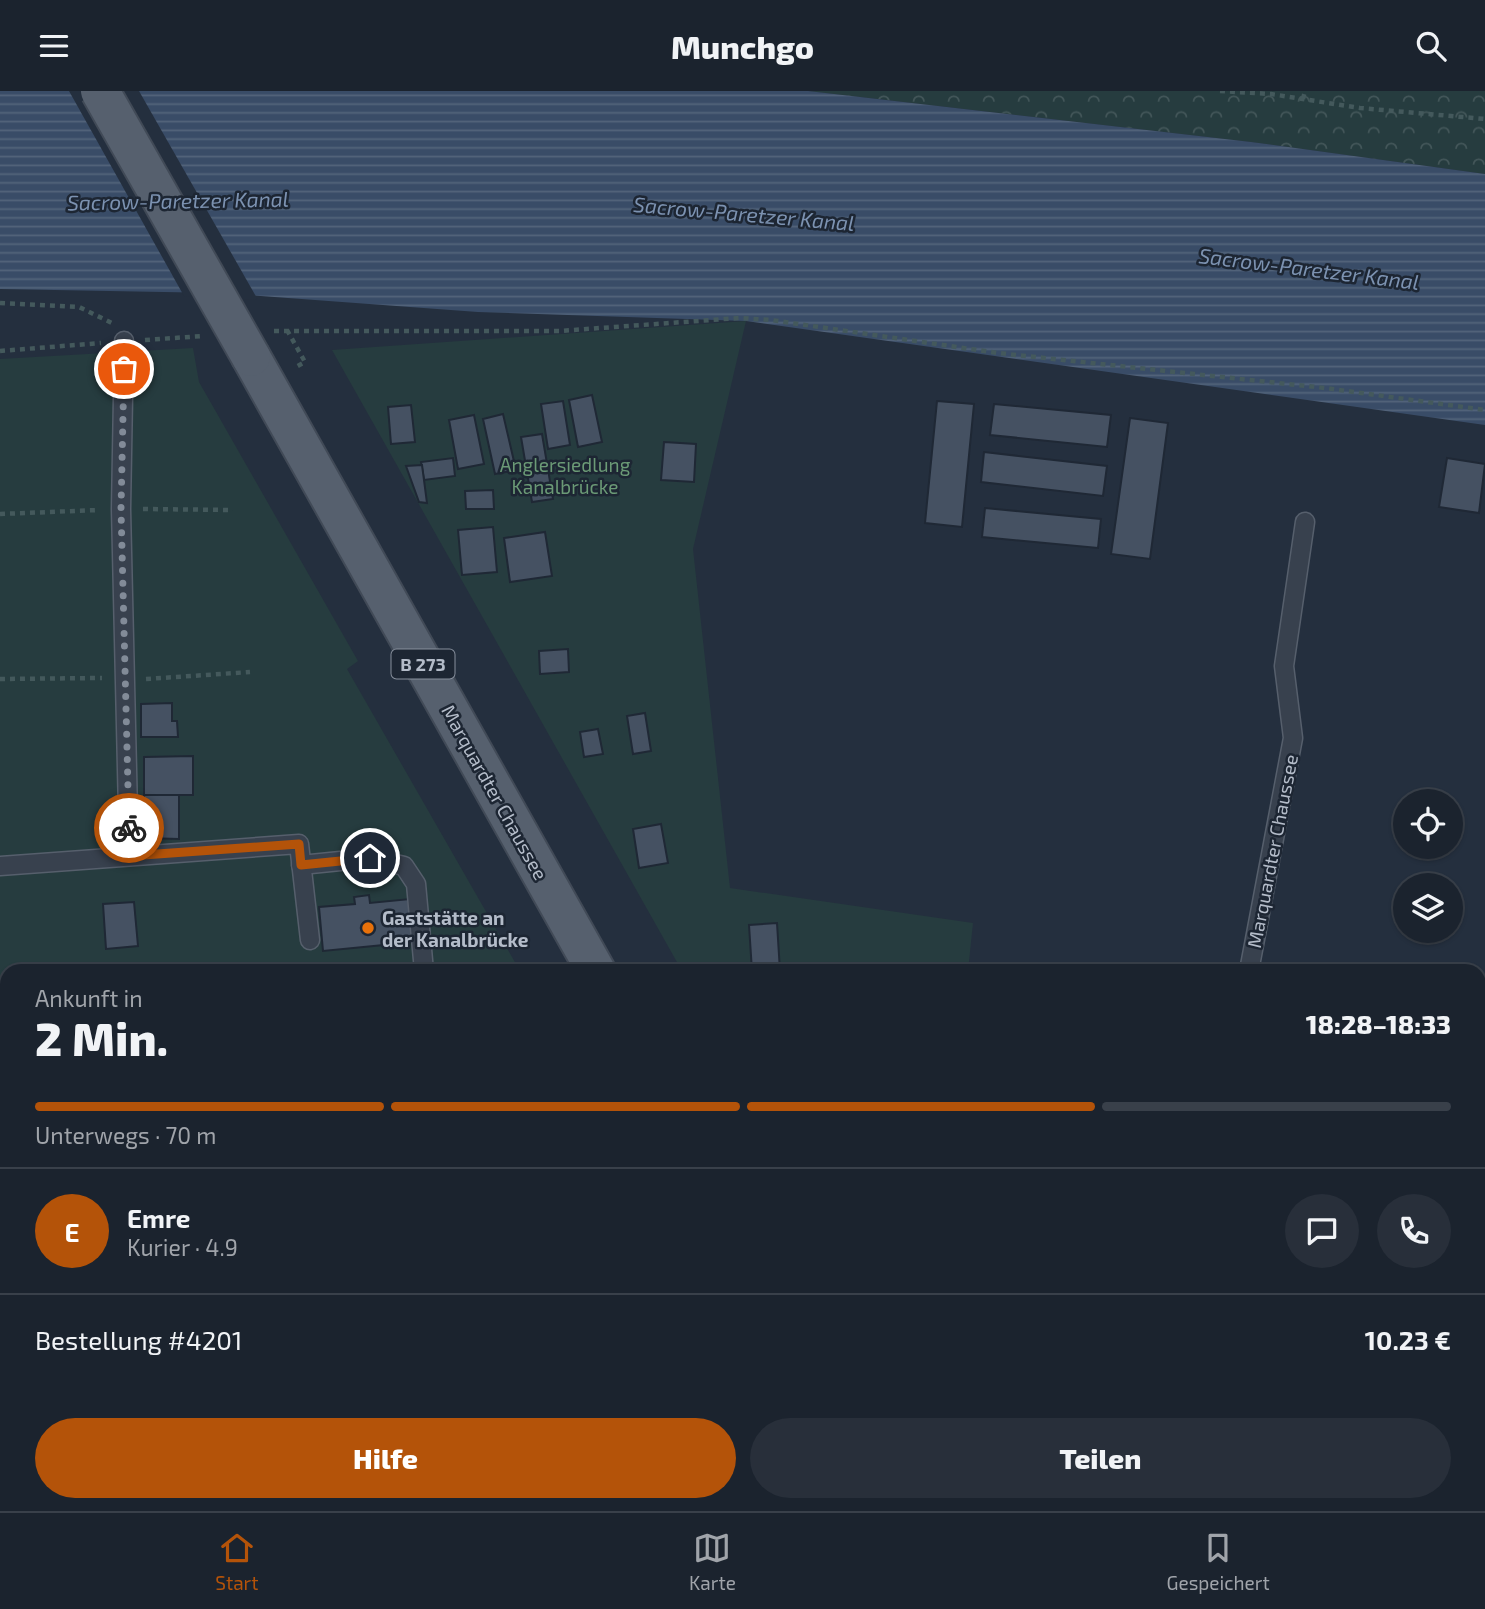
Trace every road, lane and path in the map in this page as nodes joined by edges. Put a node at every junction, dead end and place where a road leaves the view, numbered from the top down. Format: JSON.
{"nodes":[{"id":1,"x":100,"y":91,"type":"edge"},
{"id":2,"x":1220,"y":91,"type":"edge"},
{"id":3,"x":1305,"y":91,"type":"edge"},
{"id":4,"x":1303,"y":99,"type":"junction"},
{"id":5,"x":1485,"y":119,"type":"edge"},
{"id":6,"x":0,"y":303,"type":"edge"},
{"id":7,"x":287,"y":330,"type":"dead end"},
{"id":8,"x":302,"y":330,"type":"dead end"},
{"id":9,"x":124,"y":341,"type":"junction"},
{"id":10,"x":0,"y":351,"type":"edge"},
{"id":11,"x":305,"y":362,"type":"dead end"},
{"id":12,"x":1485,"y":410,"type":"edge"},
{"id":13,"x":1305,"y":522,"type":"dead end"},
{"id":14,"x":129,"y":856,"type":"junction"},
{"id":15,"x":301,"y":865,"type":"junction"},
{"id":16,"x":0,"y":866,"type":"edge"},
{"id":17,"x":310,"y":940,"type":"dead end"},
{"id":18,"x":423,"y":964,"type":"edge"},
{"id":19,"x":592,"y":964,"type":"edge"},
{"id":20,"x":1250,"y":964,"type":"edge"}],
"edges":[{"from":1,"to":19,"type":"main road","name":"Marquardter Chaussee","number":"B 273","bridge":true},
{"from":2,"to":4,"type":"path"},
{"from":3,"to":4,"type":"path"},
{"from":4,"to":5,"type":"path"},
{"from":6,"to":9,"type":"path"},
{"from":7,"to":11,"type":"path"},
{"from":8,"to":12,"type":"path"},
{"from":9,"to":10,"type":"path"},
{"from":9,"to":14,"type":"lane"},
{"from":13,"to":20,"type":"lane","name":"Marquardter Chaussee"},
{"from":14,"to":15,"type":"lane"},
{"from":14,"to":16,"type":"lane"},
{"from":15,"to":17,"type":"lane"},
{"from":15,"to":18,"type":"lane"}]}
